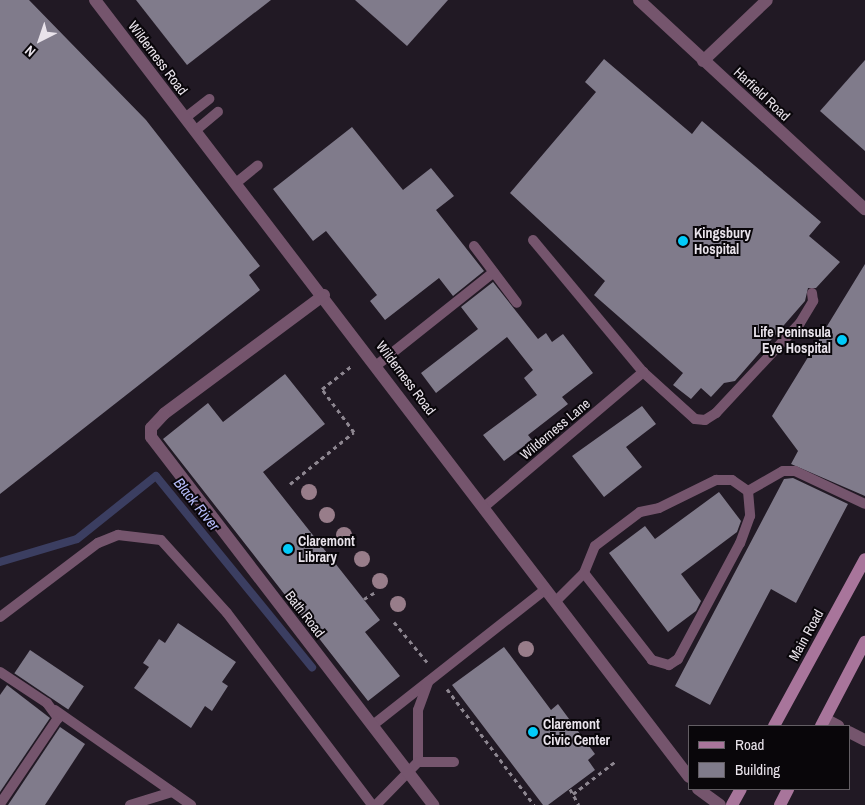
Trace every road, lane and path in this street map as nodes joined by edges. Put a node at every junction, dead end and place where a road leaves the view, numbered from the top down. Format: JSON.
{"nodes":[{"id":1,"x":95,"y":0,"type":"edge"},
{"id":2,"x":639,"y":0,"type":"edge"},
{"id":3,"x":767,"y":0,"type":"edge"},
{"id":4,"x":704,"y":60,"type":"junction"},
{"id":5,"x":208,"y":99,"type":"dead end"},
{"id":6,"x":218,"y":112,"type":"dead end"},
{"id":7,"x":185,"y":118,"type":"junction"},
{"id":8,"x":195,"y":131,"type":"junction"},
{"id":9,"x":258,"y":165,"type":"dead end"},
{"id":10,"x":236,"y":183,"type":"junction"},
{"id":11,"x":865,"y":209,"type":"edge"},
{"id":12,"x":533,"y":240,"type":"dead end"},
{"id":13,"x":474,"y":246,"type":"dead end"},
{"id":14,"x":494,"y":272,"type":"junction"},
{"id":15,"x":812,"y":294,"type":"dead end"},
{"id":16,"x":324,"y":295,"type":"junction"},
{"id":17,"x":516,"y":303,"type":"dead end"},
{"id":18,"x":368,"y":353,"type":"junction"},
{"id":19,"x":377,"y":365,"type":"junction"},
{"id":20,"x":643,"y":372,"type":"junction"},
{"id":21,"x":290,"y":484,"type":"dead end"},
{"id":22,"x":748,"y":492,"type":"junction"},
{"id":23,"x":865,"y":504,"type":"edge"},
{"id":24,"x":484,"y":507,"type":"junction"},
{"id":25,"x":865,"y":559,"type":"edge"},
{"id":26,"x":584,"y":574,"type":"junction"},
{"id":27,"x":546,"y":589,"type":"junction"},
{"id":28,"x":374,"y":593,"type":"dead end"},
{"id":29,"x":364,"y":599,"type":"dead end"},
{"id":30,"x":556,"y":601,"type":"junction"},
{"id":31,"x":0,"y":618,"type":"edge"},
{"id":32,"x":394,"y":622,"type":"dead end"},
{"id":33,"x":865,"y":642,"type":"edge"},
{"id":34,"x":0,"y":672,"type":"edge"},
{"id":35,"x":433,"y":676,"type":"junction"},
{"id":36,"x":448,"y":690,"type":"dead end"},
{"id":37,"x":55,"y":710,"type":"junction"},
{"id":38,"x":823,"y":723,"type":"edge"},
{"id":39,"x":373,"y":725,"type":"junction"},
{"id":40,"x":775,"y":725,"type":"edge"},
{"id":41,"x":850,"y":732,"type":"edge"},
{"id":42,"x":865,"y":740,"type":"edge"},
{"id":43,"x":616,"y":761,"type":"dead end"},
{"id":44,"x":418,"y":762,"type":"junction"},
{"id":45,"x":454,"y":762,"type":"dead end"},
{"id":46,"x":407,"y":770,"type":"junction"},
{"id":47,"x":688,"y":776,"type":"edge"},
{"id":48,"x":570,"y":789,"type":"dead end"},
{"id":49,"x":699,"y":790,"type":"edge"},
{"id":50,"x":740,"y":790,"type":"edge"},
{"id":51,"x":788,"y":790,"type":"edge"},
{"id":52,"x":172,"y":792,"type":"junction"},
{"id":53,"x":573,"y":794,"type":"junction"},
{"id":54,"x":0,"y":804,"type":"edge"},
{"id":55,"x":130,"y":805,"type":"edge"},
{"id":56,"x":191,"y":805,"type":"edge"},
{"id":57,"x":372,"y":805,"type":"edge"},
{"id":58,"x":376,"y":805,"type":"edge"},
{"id":59,"x":433,"y":805,"type":"edge"},
{"id":60,"x":534,"y":805,"type":"edge"},
{"id":61,"x":579,"y":805,"type":"edge"},
{"id":62,"x":720,"y":805,"type":"edge"},
{"id":63,"x":732,"y":805,"type":"edge"},
{"id":64,"x":780,"y":805,"type":"edge"}],
"edges":[{"from":1,"to":7,"type":"street","name":"Wilderness Road"},
{"from":2,"to":4,"type":"street","name":"Harfield Road"},
{"from":3,"to":4,"type":"street"},
{"from":4,"to":11,"type":"street","name":"Harfield Road"},
{"from":5,"to":7,"type":"lane"},
{"from":6,"to":8,"type":"lane"},
{"from":7,"to":8,"type":"street","name":"Wilderness Road"},
{"from":8,"to":10,"type":"street","name":"Wilderness Road"},
{"from":9,"to":10,"type":"lane"},
{"from":10,"to":16,"type":"street","name":"Wilderness Road"},
{"from":12,"to":20,"type":"lane"},
{"from":13,"to":14,"type":"lane"},
{"from":14,"to":17,"type":"lane"},
{"from":14,"to":19,"type":"lane"},
{"from":15,"to":20,"type":"lane"},
{"from":16,"to":18,"type":"street","name":"Wilderness Road"},
{"from":16,"to":39,"type":"street","name":"Bath Road"},
{"from":18,"to":19,"type":"street","name":"Wilderness Road"},
{"from":18,"to":21,"type":"path"},
{"from":19,"to":24,"type":"street","name":"Wilderness Road"},
{"from":20,"to":24,"type":"lane","name":"Wilderness Lane"},
{"from":22,"to":23,"type":"lane"},
{"from":22,"to":26,"type":"lane"},
{"from":22,"to":26,"type":"lane"},
{"from":24,"to":27,"type":"street","name":"Wilderness Road"},
{"from":25,"to":40,"type":"main road","name":"Main Road"},
{"from":26,"to":30,"type":"lane"},
{"from":27,"to":30,"type":"street","name":"Wilderness Road"},
{"from":27,"to":35,"type":"lane"},
{"from":28,"to":29,"type":"path"},
{"from":30,"to":47,"type":"street","name":"Wilderness Road"},
{"from":31,"to":57,"type":"lane"},
{"from":32,"to":35,"type":"path"},
{"from":33,"to":38,"type":"main road"},
{"from":34,"to":37,"type":"lane"},
{"from":35,"to":39,"type":"lane"},
{"from":35,"to":44,"type":"lane"},
{"from":36,"to":60,"type":"path"},
{"from":37,"to":52,"type":"lane"},
{"from":37,"to":54,"type":"lane"},
{"from":39,"to":46,"type":"street","name":"Bath Road"},
{"from":41,"to":42,"type":"street"},
{"from":43,"to":53,"type":"path"},
{"from":44,"to":45,"type":"lane"},
{"from":44,"to":46,"type":"lane"},
{"from":46,"to":58,"type":"lane"},
{"from":46,"to":59,"type":"street","name":"Bath Road"},
{"from":48,"to":53,"type":"path"},
{"from":49,"to":62,"type":"street"},
{"from":50,"to":63,"type":"main road"},
{"from":51,"to":64,"type":"main road"},
{"from":52,"to":55,"type":"lane"},
{"from":52,"to":56,"type":"lane"},
{"from":53,"to":61,"type":"path"}]}
